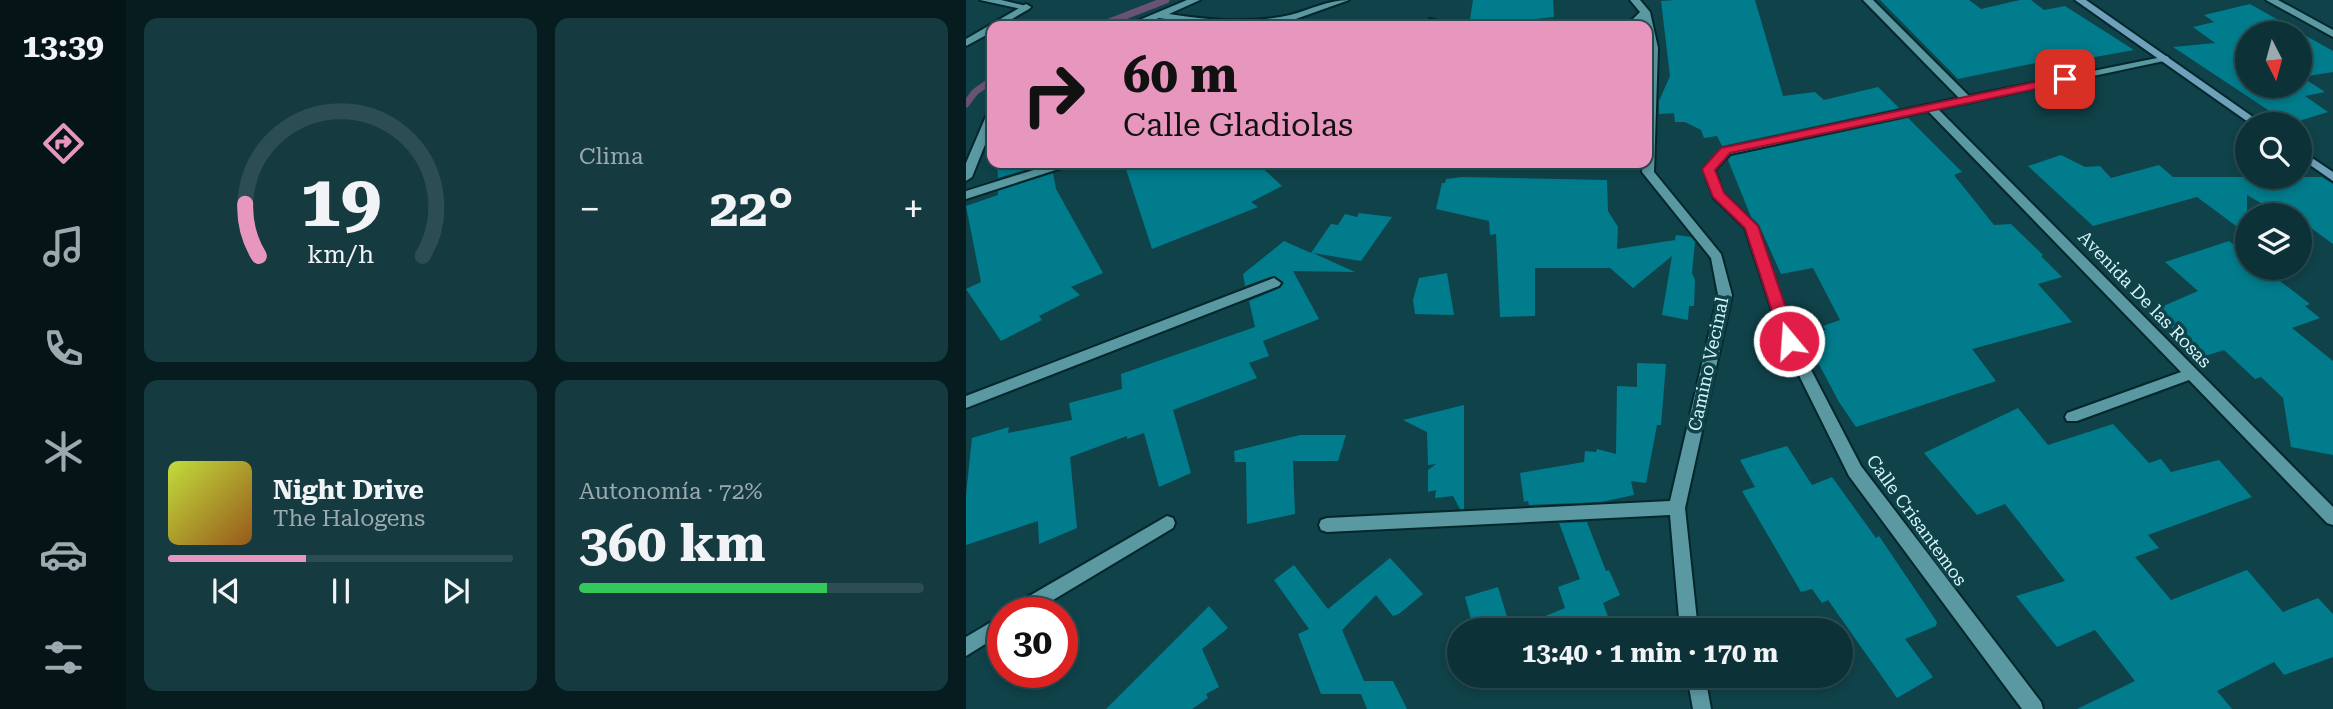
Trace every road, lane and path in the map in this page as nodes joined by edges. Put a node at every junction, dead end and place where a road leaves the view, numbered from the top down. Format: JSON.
{"nodes":[{"id":1,"x":985,"y":0,"type":"edge"},
{"id":2,"x":1195,"y":0,"type":"edge"},
{"id":3,"x":1344,"y":0,"type":"edge"},
{"id":4,"x":1635,"y":0,"type":"edge"},
{"id":5,"x":1868,"y":0,"type":"edge"},
{"id":6,"x":2080,"y":0,"type":"edge"},
{"id":7,"x":2271,"y":0,"type":"edge"},
{"id":8,"x":1646,"y":12,"type":"junction"},
{"id":9,"x":1158,"y":15,"type":"junction"},
{"id":10,"x":1003,"y":21,"type":"edge"},
{"id":11,"x":1143,"y":21,"type":"edge"},
{"id":12,"x":1197,"y":21,"type":"edge"},
{"id":13,"x":1254,"y":21,"type":"edge"},
{"id":14,"x":1636,"y":21,"type":"edge"},
{"id":15,"x":1648,"y":21,"type":"edge"},
{"id":16,"x":987,"y":31,"type":"edge"},
{"id":17,"x":2333,"y":34,"type":"edge"},
{"id":18,"x":966,"y":43,"type":"edge"},
{"id":19,"x":1652,"y":43,"type":"edge"},
{"id":20,"x":2164,"y":58,"type":"junction"},
{"id":21,"x":1652,"y":73,"type":"edge"},
{"id":22,"x":1967,"y":100,"type":"junction"},
{"id":23,"x":1930,"y":107,"type":"junction"},
{"id":24,"x":2241,"y":112,"type":"edge"},
{"id":25,"x":987,"y":126,"type":"edge"},
{"id":26,"x":2312,"y":162,"type":"edge"},
{"id":27,"x":1051,"y":168,"type":"edge"},
{"id":28,"x":1648,"y":168,"type":"edge"},
{"id":29,"x":966,"y":177,"type":"edge"},
{"id":30,"x":2333,"y":177,"type":"edge"},
{"id":31,"x":966,"y":195,"type":"edge"},
{"id":32,"x":1274,"y":283,"type":"dead end"},
{"id":33,"x":2191,"y":374,"type":"junction"},
{"id":34,"x":966,"y":402,"type":"edge"},
{"id":35,"x":2073,"y":418,"type":"dead end"},
{"id":36,"x":1677,"y":508,"type":"junction"},
{"id":37,"x":2333,"y":518,"type":"edge"},
{"id":38,"x":1167,"y":523,"type":"dead end"},
{"id":39,"x":1327,"y":525,"type":"dead end"},
{"id":40,"x":1043,"y":597,"type":"edge"},
{"id":41,"x":1688,"y":618,"type":"edge"},
{"id":42,"x":987,"y":633,"type":"edge"},
{"id":43,"x":966,"y":647,"type":"edge"},
{"id":44,"x":1698,"y":688,"type":"edge"},
{"id":45,"x":1702,"y":709,"type":"edge"},
{"id":46,"x":2034,"y":709,"type":"edge"}],
"edges":[{"from":1,"to":10,"type":"street"},
{"from":2,"to":9,"type":"street"},
{"from":3,"to":13,"type":"street"},
{"from":4,"to":8,"type":"street"},
{"from":5,"to":22,"type":"street"},
{"from":6,"to":20,"type":"street"},
{"from":7,"to":17,"type":"street"},
{"from":8,"to":14,"type":"street"},
{"from":8,"to":15,"type":"street","name":"Camino Vecinal"},
{"from":9,"to":11,"type":"street"},
{"from":9,"to":12,"type":"street"},
{"from":16,"to":18,"type":"street"},
{"from":19,"to":21,"type":"street","name":"Camino Vecinal"},
{"from":20,"to":22,"type":"street"},
{"from":20,"to":24,"type":"street"},
{"from":22,"to":23,"type":"street"},
{"from":23,"to":33,"type":"street","name":"Avenida De las Rosas"},
{"from":23,"to":46,"type":"street","name":"Calle Crisantemos"},
{"from":25,"to":29,"type":"street"},
{"from":26,"to":30,"type":"street"},
{"from":27,"to":31,"type":"street"},
{"from":28,"to":36,"type":"street","name":"Camino Vecinal"},
{"from":32,"to":34,"type":"street"},
{"from":33,"to":35,"type":"street"},
{"from":33,"to":37,"type":"street","name":"Avenida De las Rosas"},
{"from":36,"to":39,"type":"street"},
{"from":36,"to":41,"type":"street","name":"Camino Vecinal"},
{"from":38,"to":40,"type":"street"},
{"from":42,"to":43,"type":"street"},
{"from":44,"to":45,"type":"street"}]}
